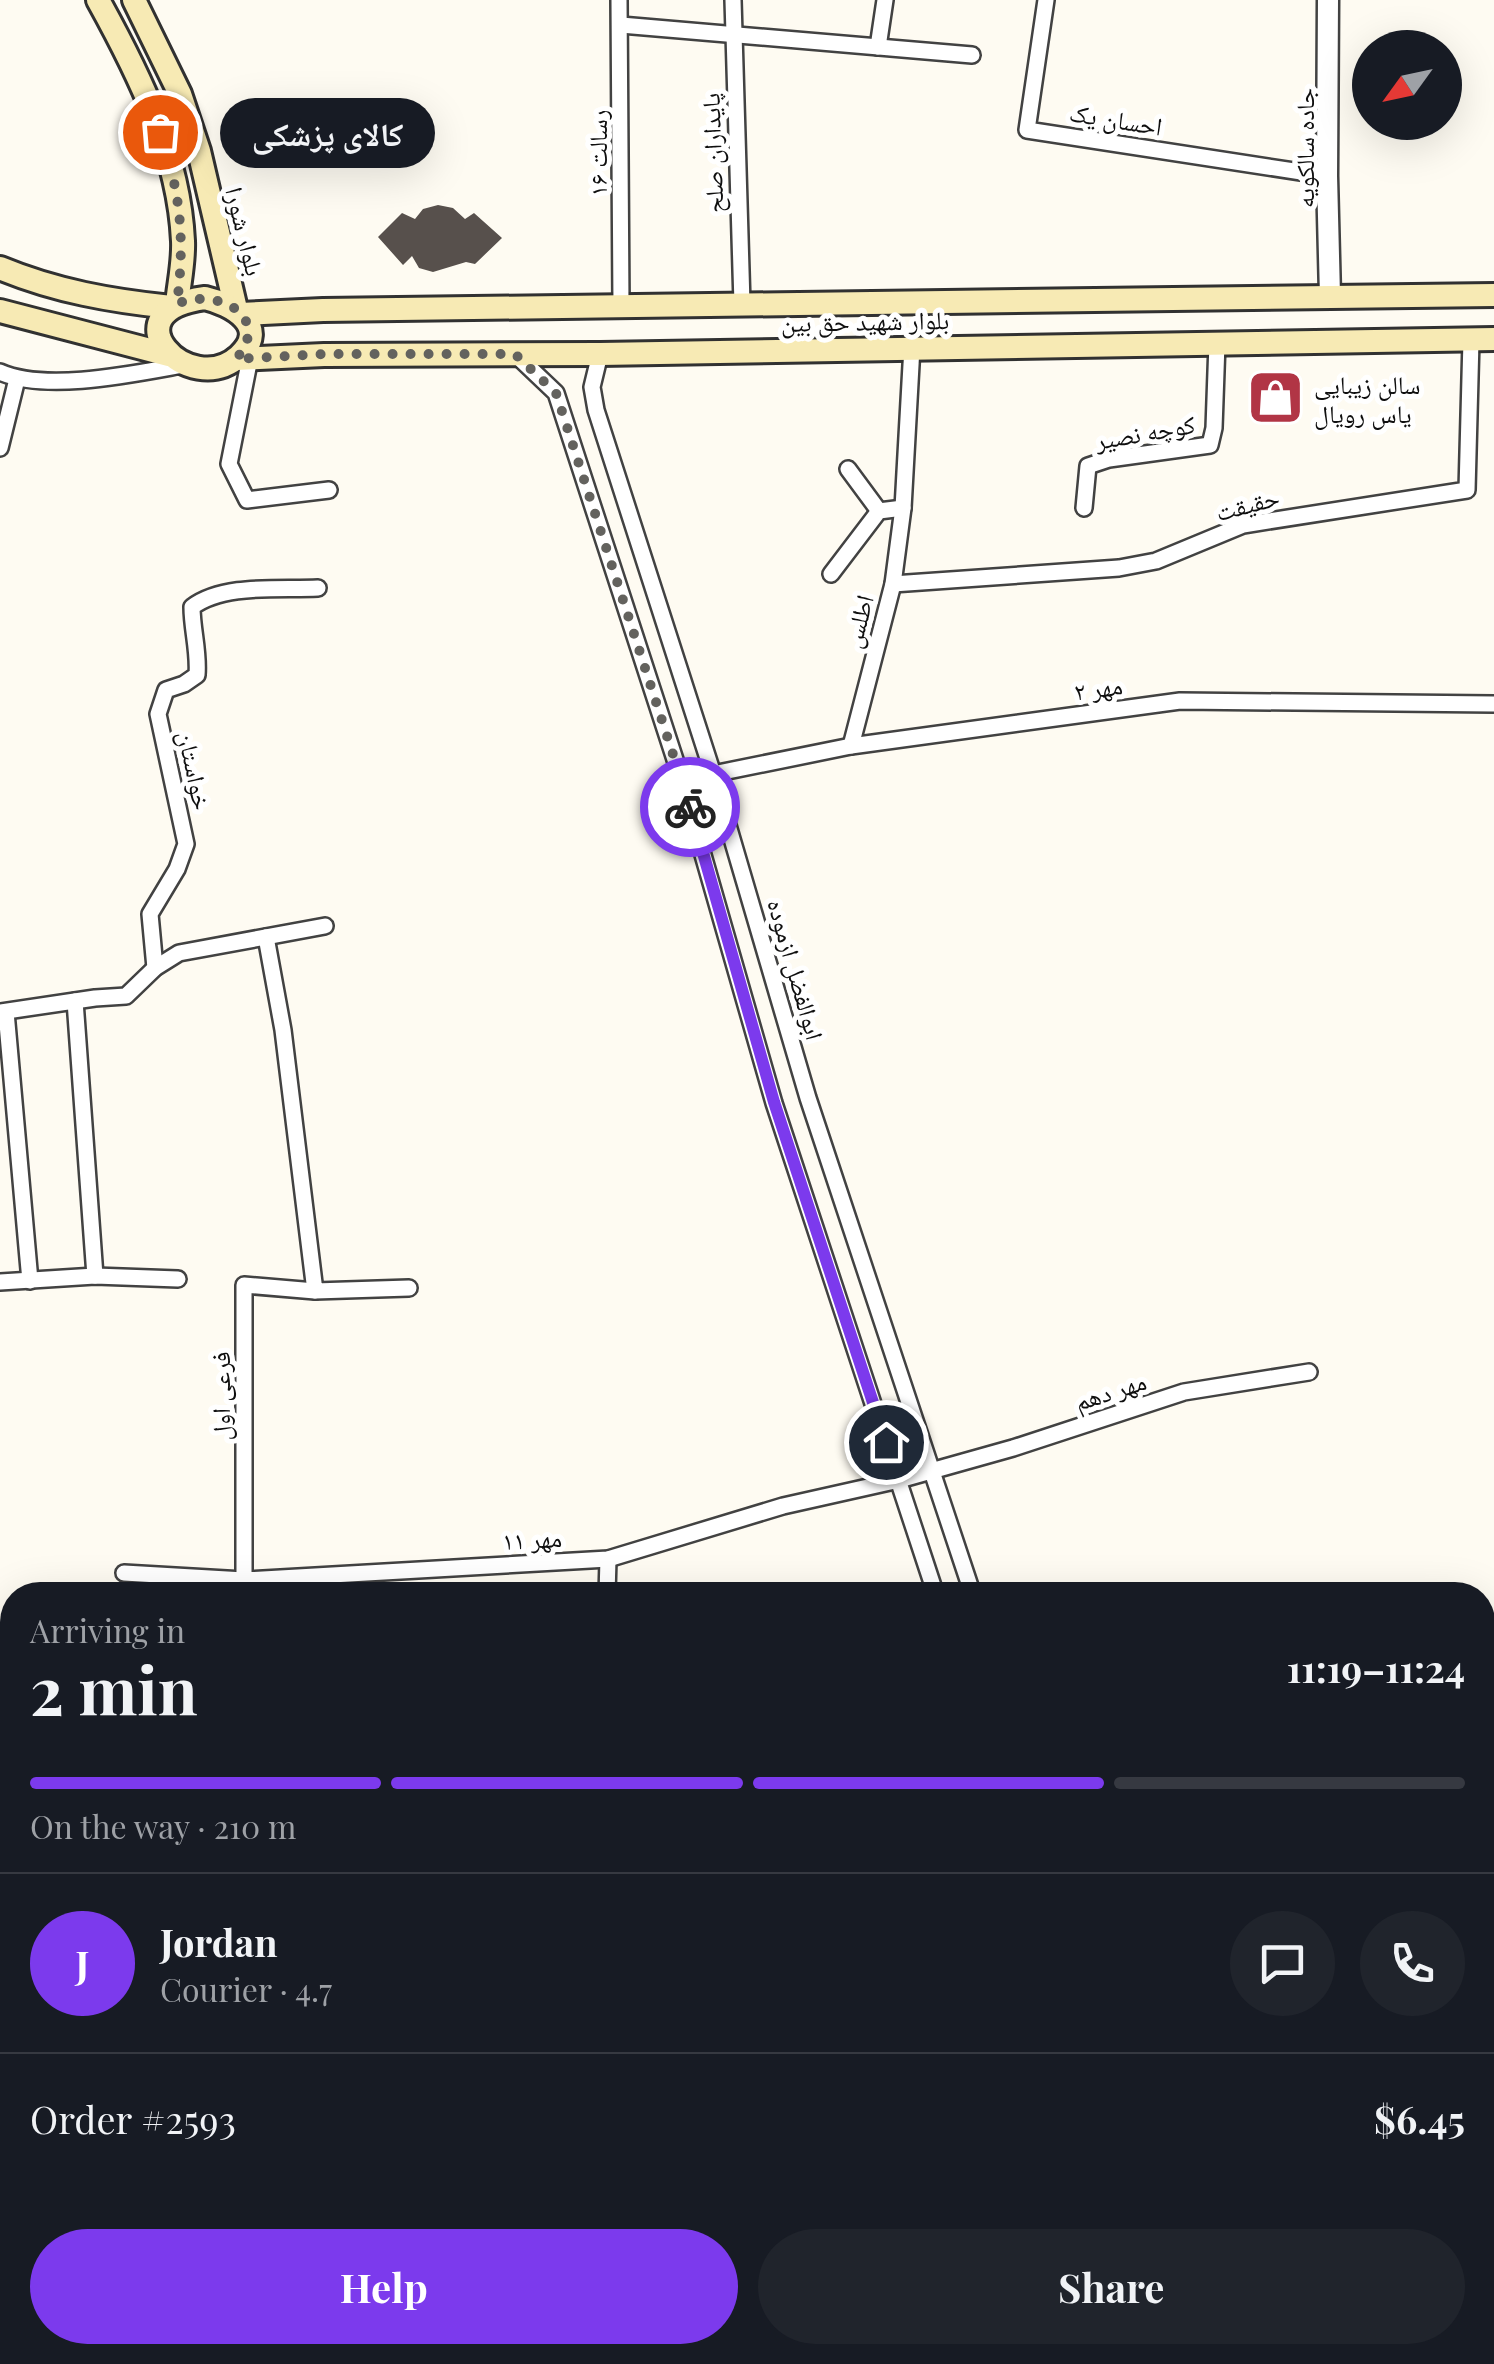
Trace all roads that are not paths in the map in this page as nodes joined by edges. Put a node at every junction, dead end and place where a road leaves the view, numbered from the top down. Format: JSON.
{"nodes":[{"id":1,"x":98,"y":0,"type":"edge"},
{"id":2,"x":134,"y":0,"type":"edge"},
{"id":3,"x":619,"y":0,"type":"edge"},
{"id":4,"x":732,"y":0,"type":"edge"},
{"id":5,"x":885,"y":0,"type":"edge"},
{"id":6,"x":1046,"y":0,"type":"edge"},
{"id":7,"x":1328,"y":0,"type":"edge"},
{"id":8,"x":621,"y":25,"type":"junction"},
{"id":9,"x":732,"y":35,"type":"junction"},
{"id":10,"x":878,"y":47,"type":"junction"},
{"id":11,"x":972,"y":55,"type":"dead end"},
{"id":12,"x":1326,"y":176,"type":"junction"},
{"id":13,"x":0,"y":268,"type":"edge"},
{"id":14,"x":1494,"y":295,"type":"edge"},
{"id":15,"x":1330,"y":296,"type":"junction"},
{"id":16,"x":742,"y":304,"type":"junction"},
{"id":17,"x":174,"y":305,"type":"junction"},
{"id":18,"x":620,"y":306,"type":"junction"},
{"id":19,"x":0,"y":310,"type":"edge"},
{"id":20,"x":239,"y":311,"type":"junction"},
{"id":21,"x":1482,"y":340,"type":"edge"},
{"id":22,"x":1217,"y":343,"type":"junction"},
{"id":23,"x":912,"y":347,"type":"junction"},
{"id":24,"x":515,"y":354,"type":"junction"},
{"id":25,"x":600,"y":354,"type":"junction"},
{"id":26,"x":243,"y":358,"type":"junction"},
{"id":27,"x":179,"y":360,"type":"junction"},
{"id":28,"x":0,"y":372,"type":"edge"},
{"id":29,"x":16,"y":379,"type":"junction"},
{"id":30,"x":0,"y":448,"type":"edge"},
{"id":31,"x":848,"y":468,"type":"dead end"},
{"id":32,"x":329,"y":490,"type":"dead end"},
{"id":33,"x":903,"y":508,"type":"junction"},
{"id":34,"x":1084,"y":508,"type":"dead end"},
{"id":35,"x":879,"y":511,"type":"junction"},
{"id":36,"x":831,"y":574,"type":"dead end"},
{"id":37,"x":893,"y":584,"type":"junction"},
{"id":38,"x":318,"y":588,"type":"dead end"},
{"id":39,"x":1494,"y":704,"type":"edge"},
{"id":40,"x":851,"y":746,"type":"junction"},
{"id":41,"x":714,"y":774,"type":"junction"},
{"id":42,"x":325,"y":926,"type":"dead end"},
{"id":43,"x":266,"y":936,"type":"junction"},
{"id":44,"x":155,"y":968,"type":"junction"},
{"id":45,"x":75,"y":1001,"type":"junction"},
{"id":46,"x":3,"y":1012,"type":"edge"},
{"id":47,"x":95,"y":1276,"type":"junction"},
{"id":48,"x":178,"y":1279,"type":"dead end"},
{"id":49,"x":30,"y":1281,"type":"junction"},
{"id":50,"x":0,"y":1282,"type":"edge"},
{"id":51,"x":409,"y":1288,"type":"dead end"},
{"id":52,"x":315,"y":1291,"type":"junction"},
{"id":53,"x":1308,"y":1372,"type":"dead end"},
{"id":54,"x":930,"y":1470,"type":"junction"},
{"id":55,"x":899,"y":1480,"type":"junction"},
{"id":56,"x":608,"y":1559,"type":"junction"},
{"id":57,"x":124,"y":1573,"type":"dead end"},
{"id":58,"x":244,"y":1580,"type":"junction"},
{"id":59,"x":608,"y":1582,"type":"edge"},
{"id":60,"x":932,"y":1582,"type":"edge"},
{"id":61,"x":969,"y":1582,"type":"edge"}],
"edges":[{"from":1,"to":17,"type":"main road"},
{"from":2,"to":20,"type":"main road","name":"بلوار شورا"},
{"from":3,"to":8,"type":"street","name":"رسالت ۱۶"},
{"from":4,"to":9,"type":"street","name":"پایداران صلح"},
{"from":5,"to":10,"type":"street"},
{"from":6,"to":12,"type":"street","name":"احسان یک"},
{"from":7,"to":12,"type":"street","name":"جاده سالکویه"},
{"from":8,"to":9,"type":"street"},
{"from":8,"to":18,"type":"street","name":"رسالت ۱۶"},
{"from":9,"to":10,"type":"street"},
{"from":9,"to":16,"type":"street","name":"پایداران صلح"},
{"from":10,"to":11,"type":"street"},
{"from":12,"to":15,"type":"street","name":"جاده سالکویه"},
{"from":13,"to":17,"type":"main road"},
{"from":14,"to":15,"type":"main road","name":"بلوار شهید حق بین"},
{"from":15,"to":16,"type":"main road","name":"بلوار شهید حق بین"},
{"from":16,"to":18,"type":"main road","name":"بلوار شهید حق بین"},
{"from":17,"to":20,"type":"main road"},
{"from":17,"to":27,"type":"main road"},
{"from":18,"to":20,"type":"main road","name":"بلوار شهید حق بین"},
{"from":19,"to":27,"type":"main road"},
{"from":20,"to":26,"type":"main road"},
{"from":21,"to":22,"type":"main road","name":"بلوار شهید حق بین"},
{"from":21,"to":37,"type":"street","name":"حقیقت"},
{"from":22,"to":23,"type":"main road","name":"بلوار شهید حق بین"},
{"from":22,"to":34,"type":"street","name":"کوچه نصیر"},
{"from":23,"to":25,"type":"main road","name":"بلوار شهید حق بین"},
{"from":23,"to":33,"type":"street","name":"اطلس"},
{"from":24,"to":25,"type":"main road","name":"بلوار شهید حق بین"},
{"from":24,"to":26,"type":"main road","name":"بلوار شهید حق بین"},
{"from":24,"to":55,"type":"street"},
{"from":25,"to":41,"type":"street","name":"ابوالفضل ازموده"},
{"from":26,"to":27,"type":"main road"},
{"from":26,"to":32,"type":"street"},
{"from":27,"to":29,"type":"street"},
{"from":28,"to":29,"type":"street"},
{"from":29,"to":30,"type":"street"},
{"from":31,"to":35,"type":"street"},
{"from":33,"to":35,"type":"street"},
{"from":33,"to":37,"type":"street","name":"اطلس"},
{"from":35,"to":36,"type":"street","name":"اطلس"},
{"from":37,"to":40,"type":"street","name":"اطلس"},
{"from":38,"to":44,"type":"street","name":"خواستان"},
{"from":39,"to":40,"type":"street","name":"مهر ۲"},
{"from":40,"to":41,"type":"street","name":"مهر ۲"},
{"from":41,"to":54,"type":"street","name":"ابوالفضل ازموده"},
{"from":42,"to":43,"type":"street"},
{"from":43,"to":44,"type":"street"},
{"from":43,"to":52,"type":"street"},
{"from":44,"to":45,"type":"street"},
{"from":45,"to":46,"type":"street"},
{"from":45,"to":47,"type":"street"},
{"from":46,"to":49,"type":"street"},
{"from":47,"to":48,"type":"street"},
{"from":47,"to":49,"type":"street"},
{"from":49,"to":50,"type":"street"},
{"from":51,"to":52,"type":"street","name":"فرعی اول"},
{"from":52,"to":58,"type":"street","name":"فرعی اول"},
{"from":53,"to":54,"type":"street","name":"مهر دهم"},
{"from":54,"to":55,"type":"street","name":"مهر ۱۱"},
{"from":54,"to":61,"type":"street","name":"ابوالفضل ازموده"},
{"from":55,"to":56,"type":"street","name":"مهر ۱۱"},
{"from":55,"to":60,"type":"street"},
{"from":56,"to":58,"type":"street","name":"مهر ۱۱"},
{"from":56,"to":59,"type":"street"},
{"from":57,"to":58,"type":"street","name":"مهر ۱۱"}]}
